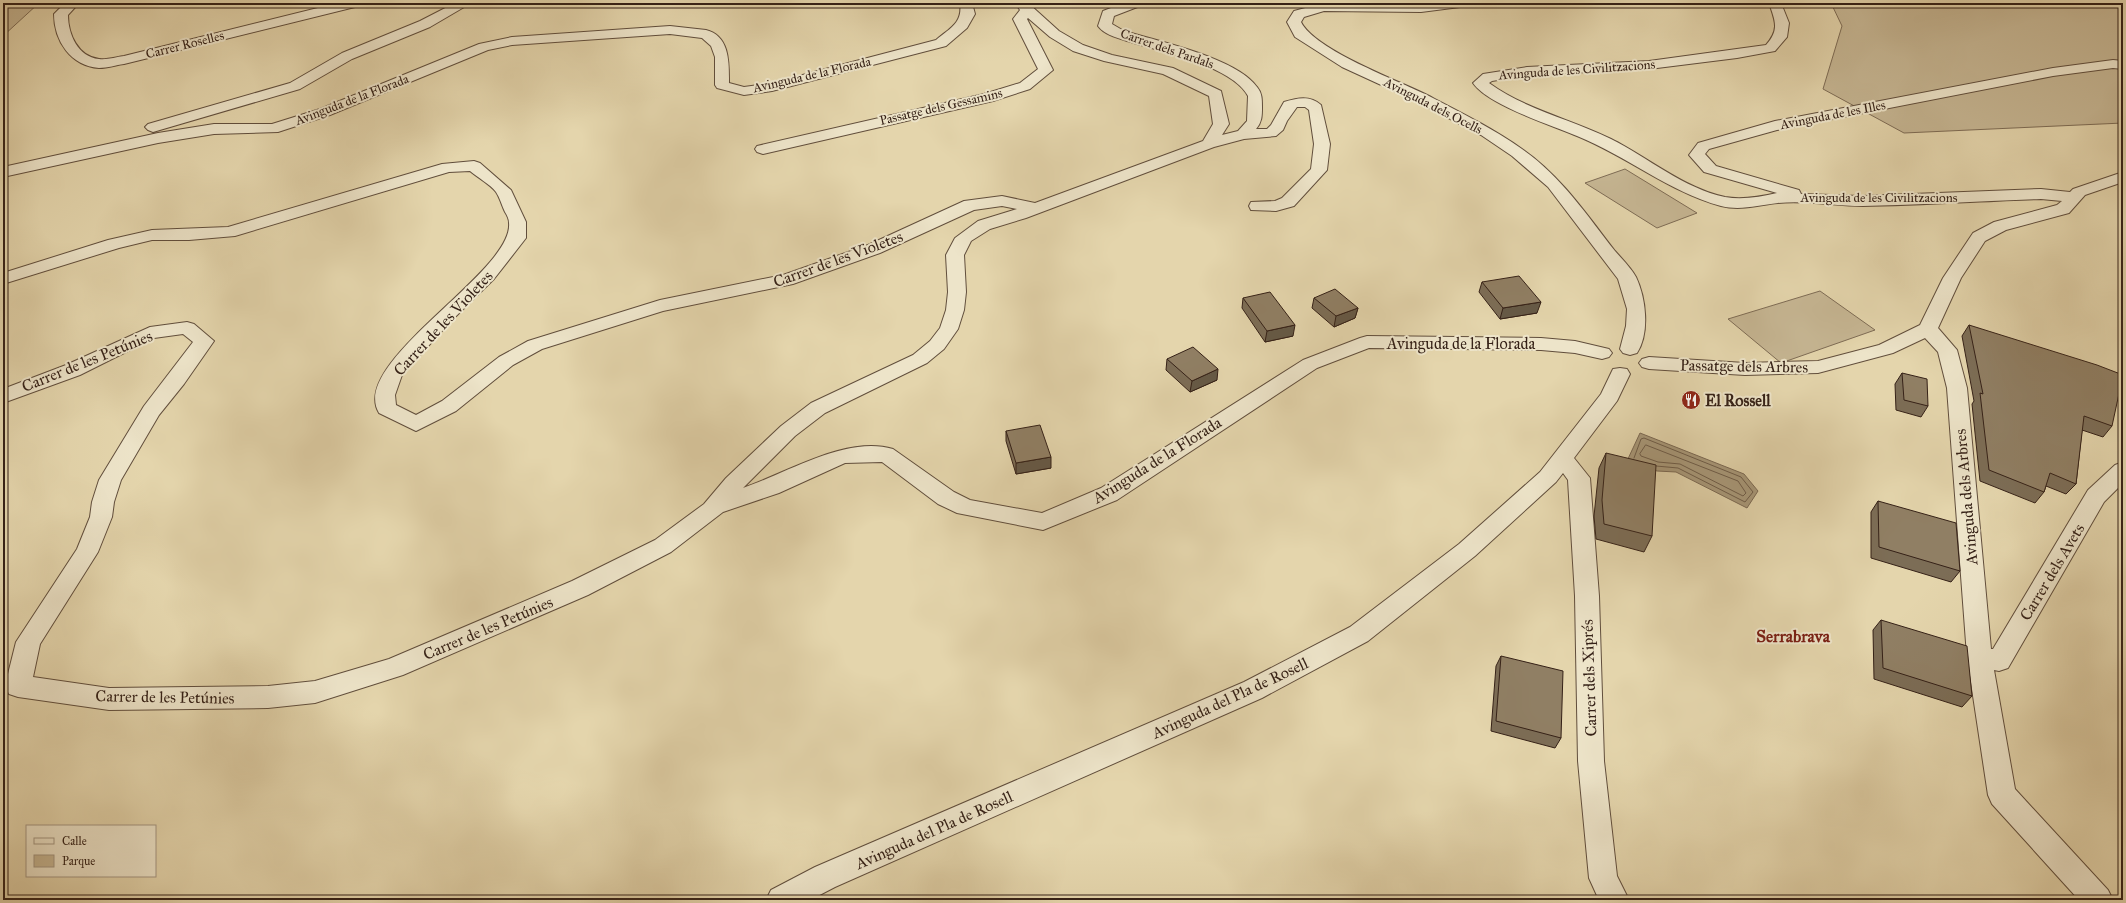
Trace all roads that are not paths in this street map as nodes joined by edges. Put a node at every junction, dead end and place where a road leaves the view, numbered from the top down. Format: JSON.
{"nodes":[{"id":1,"x":73,"y":3,"type":"edge"},
{"id":2,"x":354,"y":3,"type":"edge"},
{"id":3,"x":465,"y":3,"type":"edge"},
{"id":4,"x":966,"y":3,"type":"edge"},
{"id":5,"x":1135,"y":3,"type":"edge"},
{"id":6,"x":1460,"y":3,"type":"edge"},
{"id":7,"x":1775,"y":3,"type":"edge"},
{"id":8,"x":1024,"y":6,"type":"edge"},
{"id":9,"x":2123,"y":64,"type":"edge"},
{"id":10,"x":1243,"y":134,"type":"junction"},
{"id":11,"x":1209,"y":144,"type":"junction"},
{"id":12,"x":763,"y":149,"type":"dead end"},
{"id":13,"x":78,"y":156,"type":"junction"},
{"id":14,"x":3,"y":172,"type":"edge"},
{"id":15,"x":2123,"y":177,"type":"edge"},
{"id":16,"x":2075,"y":197,"type":"junction"},
{"id":17,"x":1837,"y":200,"type":"junction"},
{"id":18,"x":1257,"y":206,"type":"dead end"},
{"id":19,"x":1036,"y":208,"type":"junction"},
{"id":20,"x":3,"y":279,"type":"edge"},
{"id":21,"x":1928,"y":329,"type":"junction"},
{"id":22,"x":1630,"y":349,"type":"junction"},
{"id":23,"x":1602,"y":354,"type":"junction"},
{"id":24,"x":1649,"y":363,"type":"junction"},
{"id":25,"x":1620,"y":374,"type":"junction"},
{"id":26,"x":3,"y":396,"type":"edge"},
{"id":27,"x":1562,"y":458,"type":"junction"},
{"id":28,"x":2123,"y":470,"type":"edge"},
{"id":29,"x":715,"y":506,"type":"junction"},
{"id":30,"x":1979,"y":656,"type":"junction"},
{"id":31,"x":1612,"y":899,"type":"edge"},
{"id":32,"x":781,"y":900,"type":"edge"},
{"id":33,"x":2098,"y":900,"type":"edge"}],
"edges":[{"from":1,"to":2,"type":"street","name":"Carrer Roselles"},
{"from":3,"to":13,"type":"street"},
{"from":4,"to":13,"type":"street","name":"Avinguda de la Florada"},
{"from":5,"to":10,"type":"street","name":"Carrer dels Pardals"},
{"from":6,"to":22,"type":"street","name":"Avinguda dels Ocells"},
{"from":7,"to":17,"type":"street","name":"Avinguda de les Civilitzacions"},
{"from":8,"to":11,"type":"street"},
{"from":8,"to":12,"type":"street","name":"Passatge dels Gessamins"},
{"from":9,"to":17,"type":"street","name":"Avinguda de les Illes"},
{"from":10,"to":11,"type":"street"},
{"from":10,"to":18,"type":"street"},
{"from":11,"to":19,"type":"street"},
{"from":13,"to":14,"type":"street"},
{"from":15,"to":16,"type":"street"},
{"from":16,"to":17,"type":"street","name":"Avinguda de les Civilitzacions"},
{"from":16,"to":21,"type":"street"},
{"from":19,"to":20,"type":"street","name":"Carrer de les Violetes"},
{"from":19,"to":29,"type":"street"},
{"from":21,"to":24,"type":"street","name":"Passatge dels Arbres"},
{"from":21,"to":30,"type":"street","name":"Avinguda dels Arbres"},
{"from":22,"to":23,"type":"street"},
{"from":22,"to":24,"type":"street"},
{"from":23,"to":25,"type":"street"},
{"from":23,"to":29,"type":"street","name":"Avinguda de la Florada"},
{"from":24,"to":25,"type":"street"},
{"from":25,"to":27,"type":"street","name":"Avinguda del Pla de Rosell"},
{"from":26,"to":29,"type":"street","name":"Carrer de les Petúnies"},
{"from":27,"to":31,"type":"street","name":"Carrer dels Xiprés"},
{"from":27,"to":32,"type":"street","name":"Avinguda del Pla de Rosell"},
{"from":28,"to":30,"type":"street","name":"Carrer dels Avets"},
{"from":30,"to":33,"type":"street","name":"Avinguda dels Arbres"}]}
